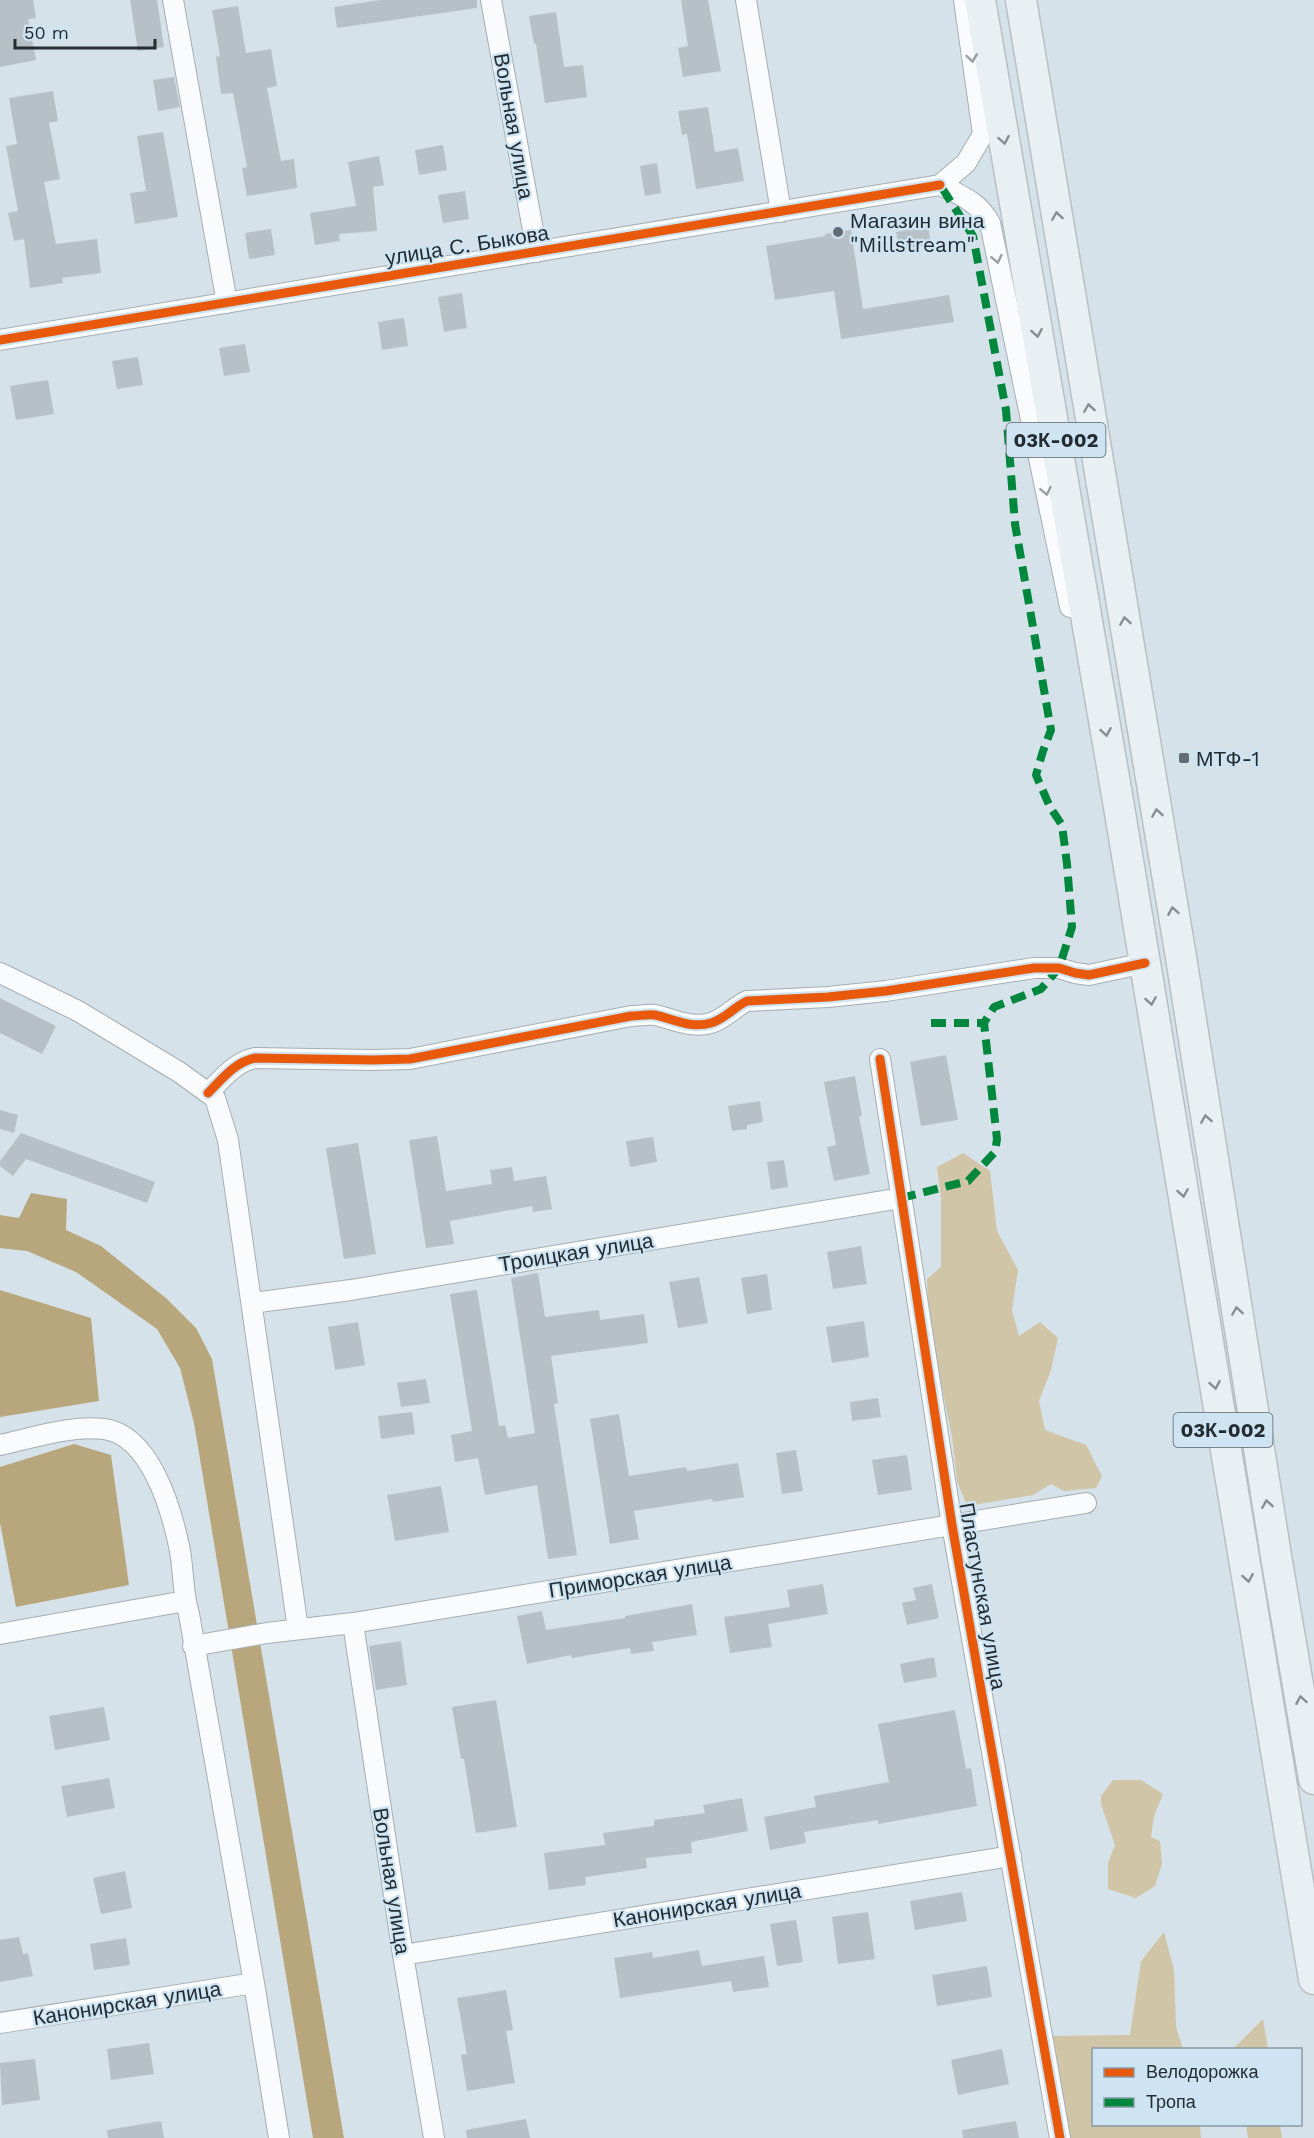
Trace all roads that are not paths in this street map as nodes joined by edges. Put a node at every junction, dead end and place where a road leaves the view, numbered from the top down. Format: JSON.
{"nodes":[{"id":1,"x":173,"y":0,"type":"edge"},
{"id":2,"x":491,"y":0,"type":"edge"},
{"id":3,"x":746,"y":0,"type":"edge"},
{"id":4,"x":964,"y":0,"type":"edge"},
{"id":5,"x":980,"y":0,"type":"edge"},
{"id":6,"x":1021,"y":0,"type":"edge"},
{"id":7,"x":940,"y":185,"type":"junction"},
{"id":8,"x":781,"y":212,"type":"junction"},
{"id":9,"x":537,"y":252,"type":"junction"},
{"id":10,"x":227,"y":303,"type":"junction"},
{"id":11,"x":0,"y":340,"type":"edge"},
{"id":12,"x":1097,"y":683,"type":"junction"},
{"id":13,"x":1145,"y":963,"type":"junction"},
{"id":14,"x":0,"y":973,"type":"edge"},
{"id":15,"x":880,"y":1059,"type":"dead end"},
{"id":16,"x":208,"y":1093,"type":"junction"},
{"id":17,"x":901,"y":1198,"type":"junction"},
{"id":18,"x":252,"y":1303,"type":"junction"},
{"id":19,"x":0,"y":1445,"type":"edge"},
{"id":20,"x":1086,"y":1503,"type":"dead end"},
{"id":21,"x":952,"y":1525,"type":"junction"},
{"id":22,"x":185,"y":1601,"type":"junction"},
{"id":23,"x":353,"y":1623,"type":"junction"},
{"id":24,"x":298,"y":1629,"type":"junction"},
{"id":25,"x":0,"y":1634,"type":"edge"},
{"id":26,"x":193,"y":1646,"type":"junction"},
{"id":27,"x":1314,"y":1779,"type":"edge"},
{"id":28,"x":1011,"y":1856,"type":"junction"},
{"id":29,"x":403,"y":1955,"type":"junction"},
{"id":30,"x":1314,"y":1978,"type":"edge"},
{"id":31,"x":254,"y":1983,"type":"junction"},
{"id":32,"x":0,"y":2023,"type":"edge"},
{"id":33,"x":279,"y":2138,"type":"edge"},
{"id":34,"x":434,"y":2138,"type":"edge"},
{"id":35,"x":1060,"y":2138,"type":"edge"}],
"edges":[{"from":1,"to":10,"type":"street"},
{"from":2,"to":9,"type":"street","name":"Вольная улица"},
{"from":3,"to":8,"type":"street"},
{"from":4,"to":7,"type":"street","one_way":true},
{"from":5,"to":12,"type":"main road","number":"03К-002","one_way":true},
{"from":27,"to":6,"type":"main road","number":"03К-002","one_way":true},
{"from":7,"to":8,"type":"street","name":"улица С. Быкова"},
{"from":7,"to":12,"type":"street","one_way":true},
{"from":8,"to":9,"type":"street","name":"улица С. Быкова"},
{"from":9,"to":10,"type":"street","name":"улица С. Быкова"},
{"from":10,"to":11,"type":"street","name":"улица С. Быкова"},
{"from":12,"to":13,"type":"main road","number":"03К-002","one_way":true},
{"from":13,"to":16,"type":"street"},
{"from":13,"to":30,"type":"main road","number":"03К-002","one_way":true},
{"from":14,"to":16,"type":"street"},
{"from":15,"to":17,"type":"street","name":"Пластунская улица"},
{"from":16,"to":18,"type":"street"},
{"from":17,"to":18,"type":"street","name":"Троицкая улица"},
{"from":17,"to":21,"type":"street","name":"Пластунская улица"},
{"from":18,"to":24,"type":"street"},
{"from":19,"to":22,"type":"street"},
{"from":20,"to":21,"type":"street","name":"Приморская улица"},
{"from":21,"to":23,"type":"street","name":"Приморская улица"},
{"from":21,"to":28,"type":"street","name":"Пластунская улица"},
{"from":22,"to":25,"type":"street"},
{"from":22,"to":26,"type":"street"},
{"from":23,"to":24,"type":"street","name":"Приморская улица"},
{"from":23,"to":29,"type":"street","name":"Вольная улица"},
{"from":24,"to":26,"type":"street","name":"Приморская улица"},
{"from":26,"to":31,"type":"street"},
{"from":28,"to":29,"type":"street","name":"Канонирская улица"},
{"from":28,"to":35,"type":"street","name":"Пластунская улица"},
{"from":29,"to":34,"type":"street","name":"Вольная улица"},
{"from":31,"to":32,"type":"street","name":"Канонирская улица"},
{"from":31,"to":33,"type":"street"}]}
